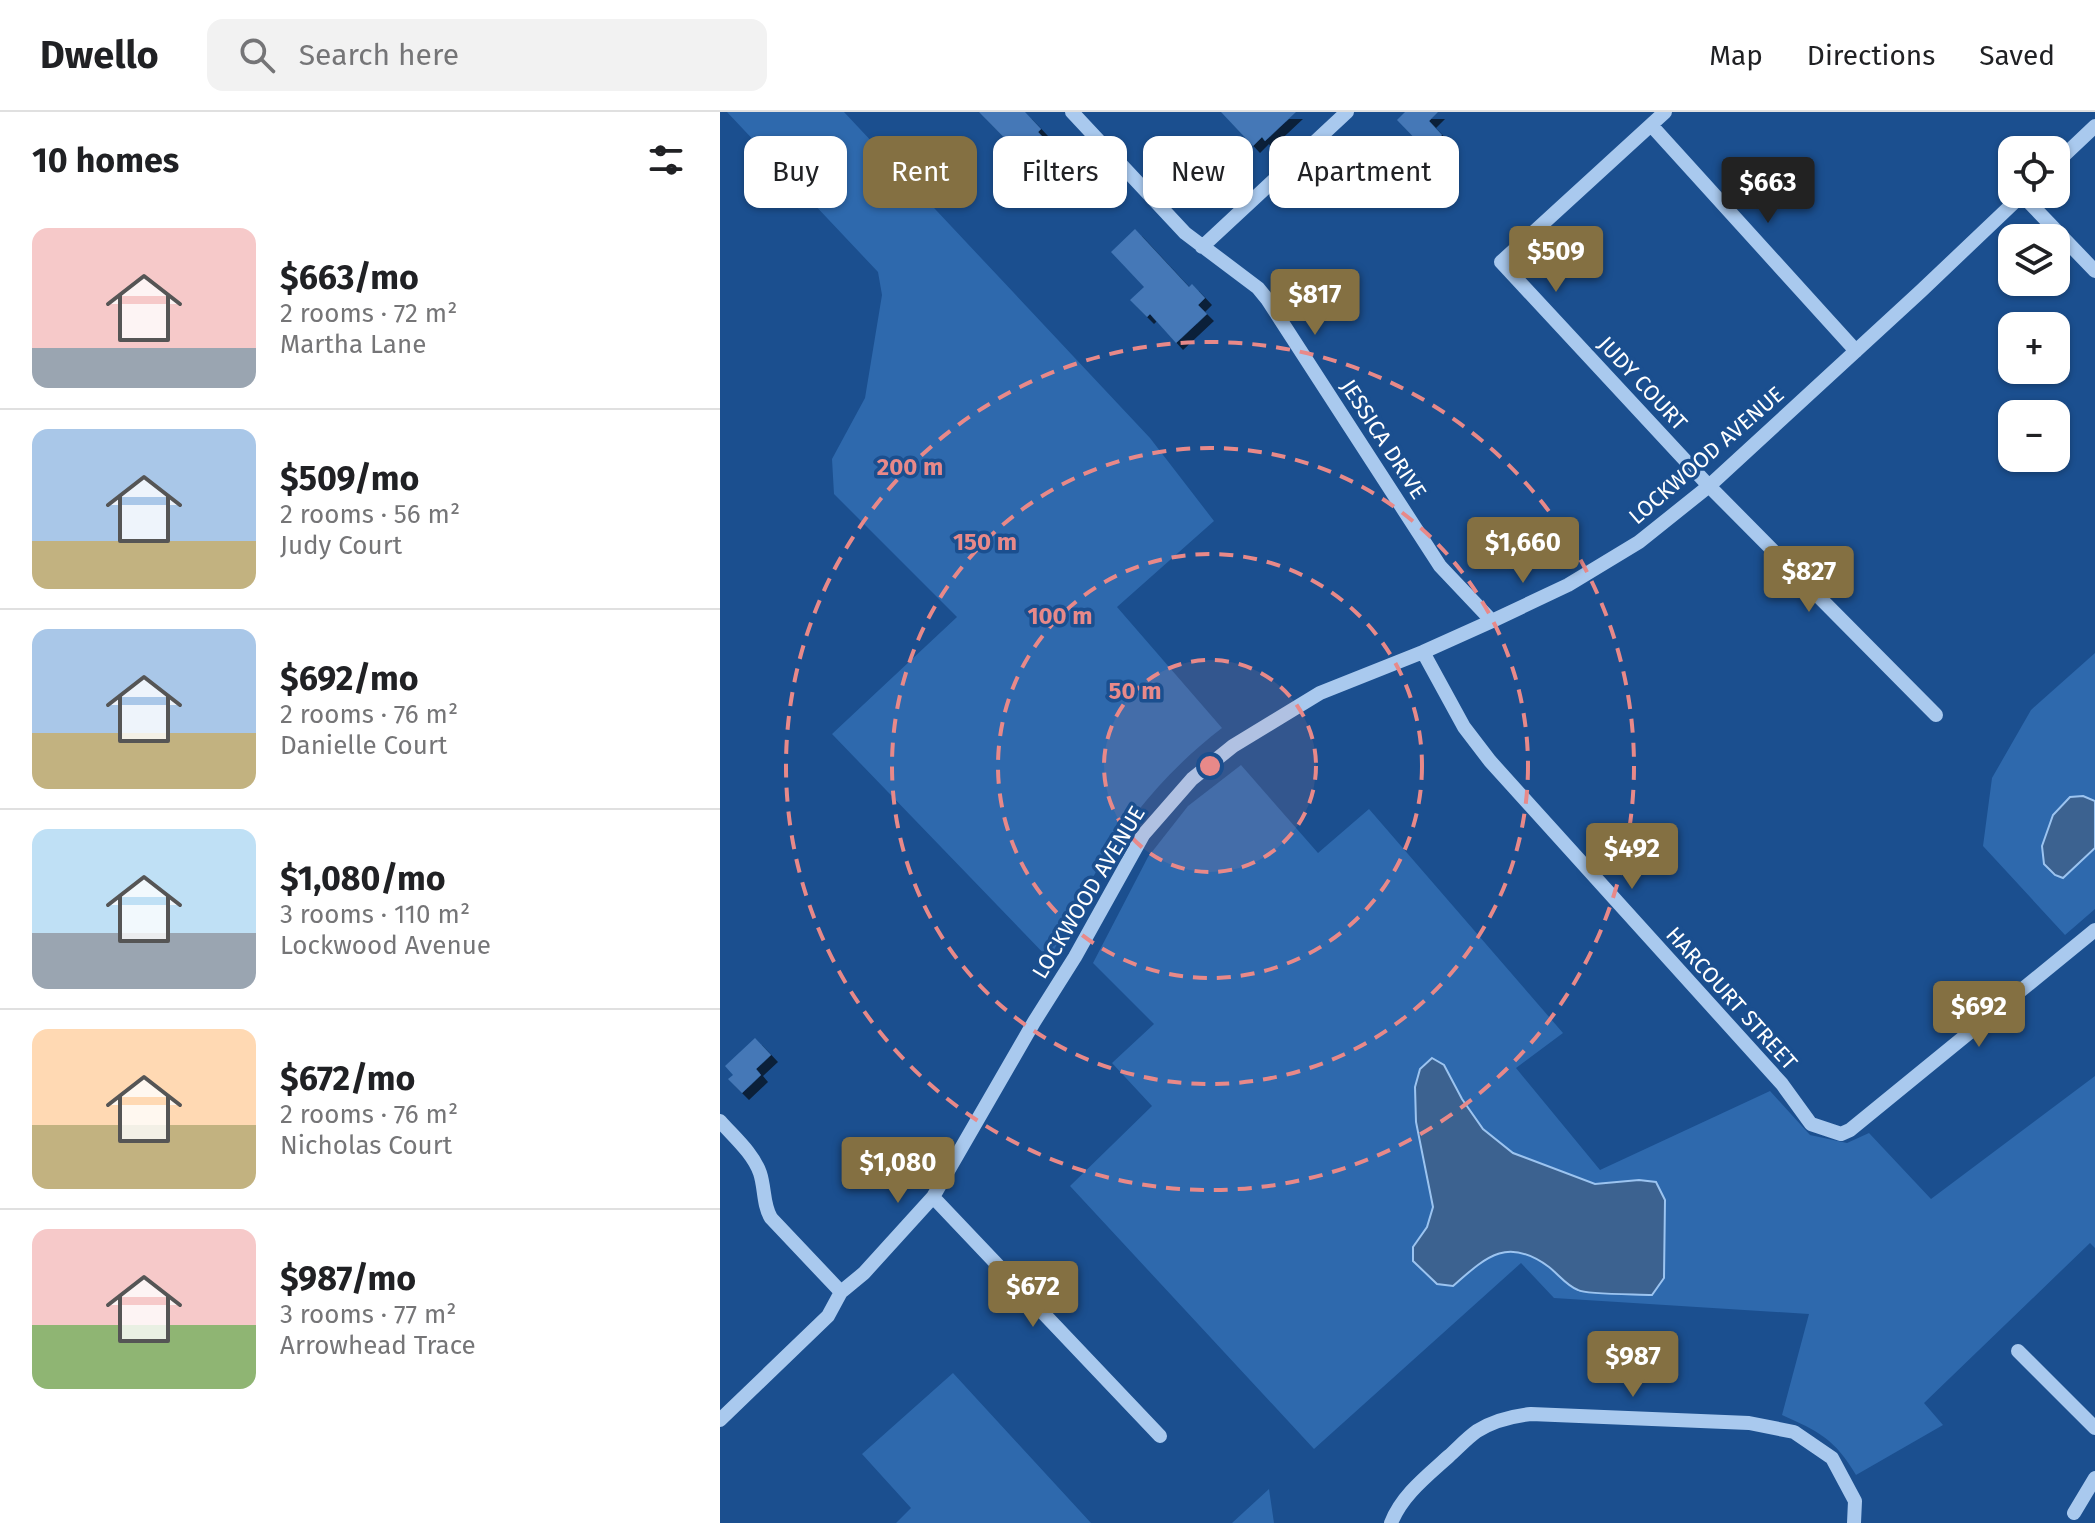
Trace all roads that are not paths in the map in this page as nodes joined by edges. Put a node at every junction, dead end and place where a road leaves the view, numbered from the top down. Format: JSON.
{"nodes":[{"id":1,"x":1072,"y":112,"type":"edge"},
{"id":2,"x":1347,"y":112,"type":"edge"},
{"id":3,"x":1665,"y":112,"type":"edge"},
{"id":4,"x":1651,"y":125,"type":"junction"},
{"id":5,"x":2095,"y":126,"type":"edge"},
{"id":6,"x":2070,"y":150,"type":"edge"},
{"id":7,"x":2007,"y":208,"type":"edge"},
{"id":8,"x":2035,"y":208,"type":"edge"},
{"id":9,"x":1202,"y":247,"type":"junction"},
{"id":10,"x":2095,"y":271,"type":"edge"},
{"id":11,"x":1856,"y":351,"type":"junction"},
{"id":12,"x":1709,"y":486,"type":"junction"},
{"id":13,"x":1492,"y":621,"type":"junction"},
{"id":14,"x":1423,"y":652,"type":"junction"},
{"id":15,"x":1936,"y":715,"type":"dead end"},
{"id":16,"x":2095,"y":930,"type":"edge"},
{"id":17,"x":720,"y":1121,"type":"edge"},
{"id":18,"x":933,"y":1197,"type":"junction"},
{"id":19,"x":841,"y":1292,"type":"junction"},
{"id":20,"x":2018,"y":1351,"type":"dead end"},
{"id":21,"x":720,"y":1420,"type":"edge"},
{"id":22,"x":2095,"y":1428,"type":"edge"},
{"id":23,"x":1160,"y":1436,"type":"dead end"},
{"id":24,"x":2095,"y":1478,"type":"edge"},
{"id":25,"x":2074,"y":1513,"type":"dead end"},
{"id":26,"x":1391,"y":1523,"type":"edge"},
{"id":27,"x":1854,"y":1523,"type":"edge"}],
"edges":[{"from":1,"to":9,"type":"street","name":"JESSICA DRIVE"},
{"from":2,"to":9,"type":"street"},
{"from":3,"to":4,"type":"street","name":"JUDY COURT"},
{"from":4,"to":11,"type":"street"},
{"from":4,"to":12,"type":"street","name":"JUDY COURT"},
{"from":5,"to":6,"type":"street"},
{"from":7,"to":11,"type":"street","name":"LOCKWOOD AVENUE"},
{"from":8,"to":10,"type":"street"},
{"from":9,"to":13,"type":"street","name":"JESSICA DRIVE"},
{"from":11,"to":12,"type":"street","name":"LOCKWOOD AVENUE"},
{"from":12,"to":13,"type":"street","name":"LOCKWOOD AVENUE"},
{"from":12,"to":15,"type":"street"},
{"from":13,"to":14,"type":"street","name":"LOCKWOOD AVENUE"},
{"from":14,"to":16,"type":"street","name":"HARCOURT STREET"},
{"from":14,"to":18,"type":"street","name":"LOCKWOOD AVENUE"},
{"from":17,"to":19,"type":"street"},
{"from":18,"to":19,"type":"street","name":"LOCKWOOD AVENUE"},
{"from":18,"to":23,"type":"street"},
{"from":19,"to":21,"type":"street","name":"LOCKWOOD AVENUE"},
{"from":20,"to":22,"type":"street"},
{"from":24,"to":25,"type":"street"},
{"from":26,"to":27,"type":"street"}]}
